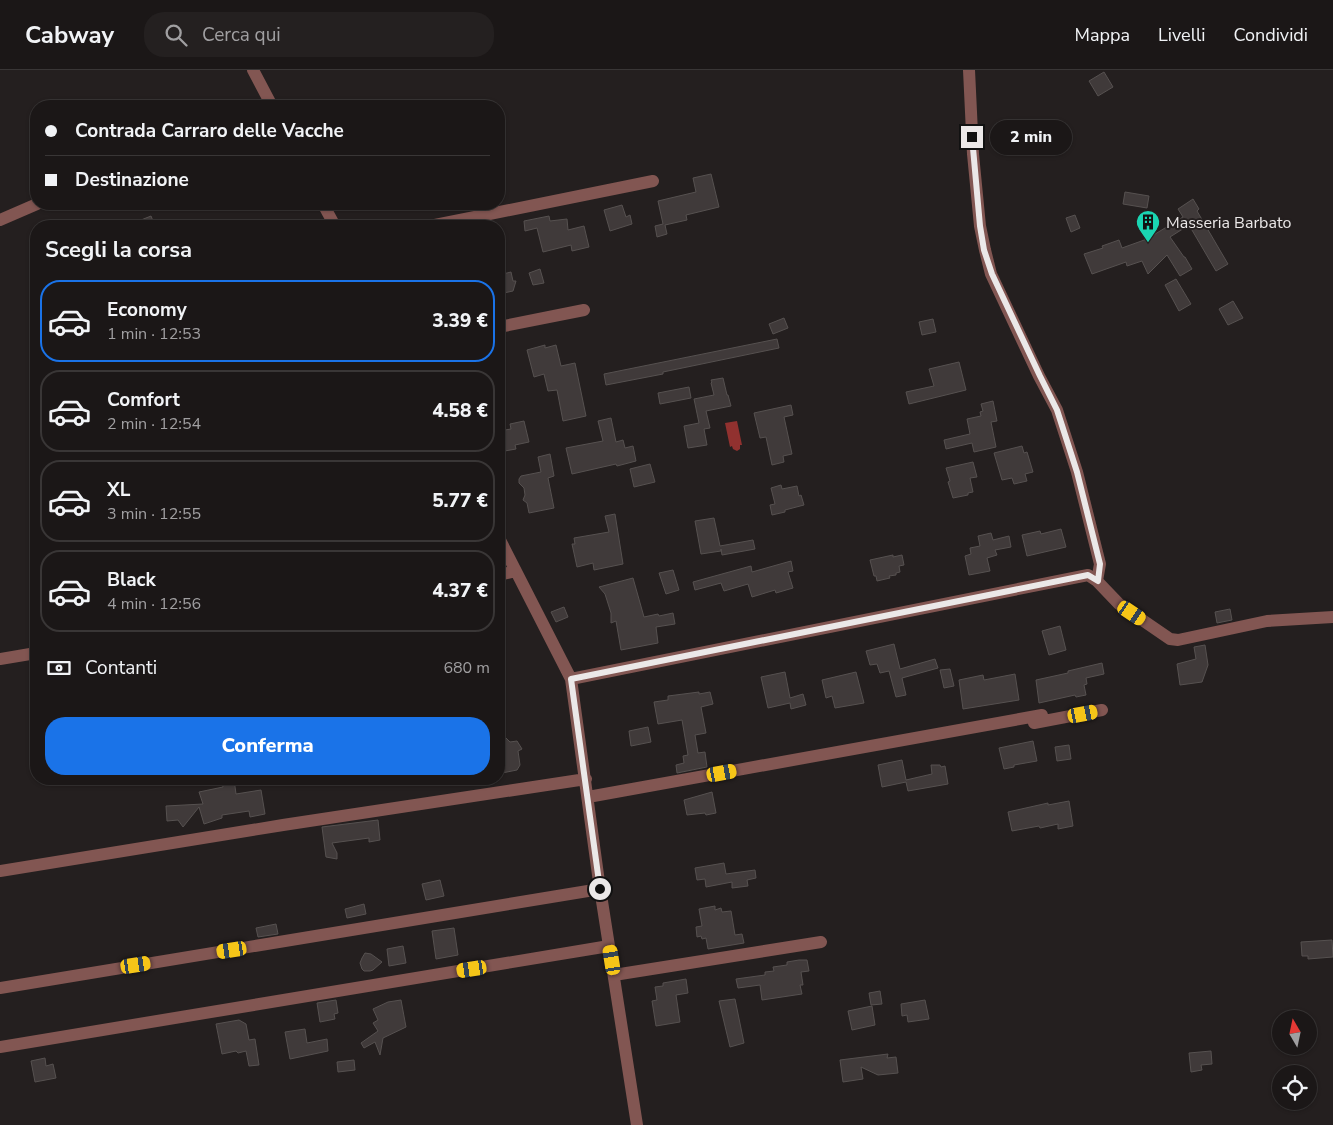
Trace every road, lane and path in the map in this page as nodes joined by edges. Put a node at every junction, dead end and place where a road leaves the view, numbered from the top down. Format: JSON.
{"nodes":[{"id":1,"x":253,"y":70,"type":"edge"},
{"id":2,"x":969,"y":70,"type":"edge"},
{"id":3,"x":265,"y":100,"type":"edge"},
{"id":4,"x":653,"y":181,"type":"dead end"},
{"id":5,"x":30,"y":207,"type":"edge"},
{"id":6,"x":0,"y":220,"type":"edge"},
{"id":7,"x":460,"y":220,"type":"edge"},
{"id":8,"x":584,"y":310,"type":"dead end"},
{"id":9,"x":505,"y":326,"type":"edge"},
{"id":10,"x":505,"y":550,"type":"edge"},
{"id":11,"x":516,"y":571,"type":"junction"},
{"id":12,"x":505,"y":574,"type":"edge"},
{"id":13,"x":1098,"y":581,"type":"junction"},
{"id":14,"x":1333,"y":617,"type":"edge"},
{"id":15,"x":30,"y":654,"type":"edge"},
{"id":16,"x":0,"y":659,"type":"edge"},
{"id":17,"x":571,"y":679,"type":"junction"},
{"id":18,"x":1102,"y":710,"type":"dead end"},
{"id":19,"x":1042,"y":715,"type":"dead end"},
{"id":20,"x":991,"y":725,"type":"junction"},
{"id":21,"x":586,"y":779,"type":"junction"},
{"id":22,"x":588,"y":798,"type":"junction"},
{"id":23,"x":0,"y":871,"type":"edge"},
{"id":24,"x":600,"y":889,"type":"junction"},
{"id":25,"x":821,"y":942,"type":"dead end"},
{"id":26,"x":609,"y":946,"type":"junction"},
{"id":27,"x":614,"y":975,"type":"junction"},
{"id":28,"x":0,"y":988,"type":"edge"},
{"id":29,"x":0,"y":1047,"type":"edge"},
{"id":30,"x":637,"y":1125,"type":"edge"}],
"edges":[{"from":1,"to":3,"type":"street"},
{"from":2,"to":13,"type":"street"},
{"from":4,"to":7,"type":"street"},
{"from":5,"to":6,"type":"street"},
{"from":8,"to":9,"type":"street"},
{"from":10,"to":11,"type":"street"},
{"from":11,"to":12,"type":"street"},
{"from":11,"to":17,"type":"street"},
{"from":13,"to":14,"type":"street"},
{"from":13,"to":17,"type":"street"},
{"from":15,"to":16,"type":"street"},
{"from":17,"to":21,"type":"street"},
{"from":18,"to":20,"type":"street"},
{"from":19,"to":20,"type":"street"},
{"from":20,"to":22,"type":"street"},
{"from":21,"to":22,"type":"street"},
{"from":21,"to":23,"type":"street"},
{"from":22,"to":24,"type":"street"},
{"from":24,"to":26,"type":"street"},
{"from":24,"to":28,"type":"street"},
{"from":25,"to":27,"type":"street"},
{"from":26,"to":27,"type":"street"},
{"from":26,"to":29,"type":"street"},
{"from":27,"to":30,"type":"street"}]}
